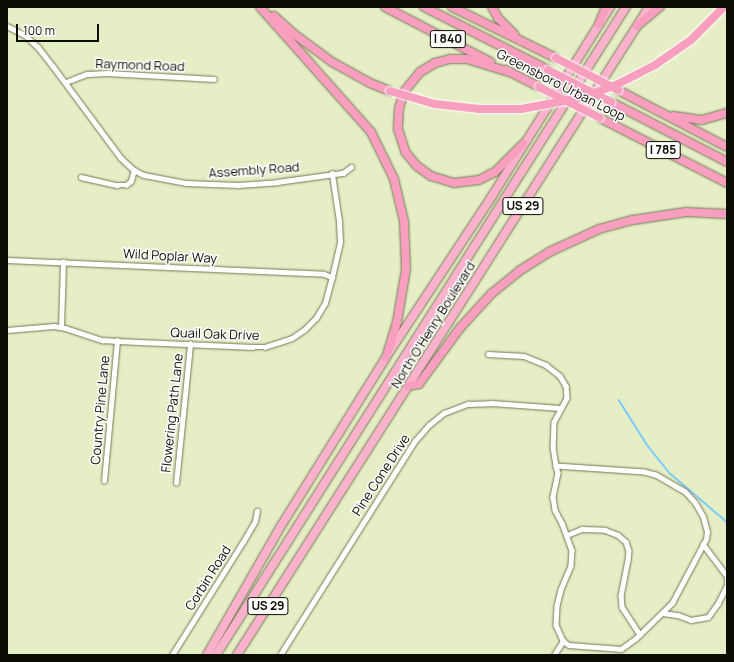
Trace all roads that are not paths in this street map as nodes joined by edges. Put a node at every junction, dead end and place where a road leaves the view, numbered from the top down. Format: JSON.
{"nodes":[{"id":1,"x":260,"y":7,"type":"edge"},
{"id":2,"x":265,"y":7,"type":"edge"},
{"id":3,"x":385,"y":7,"type":"edge"},
{"id":4,"x":424,"y":7,"type":"edge"},
{"id":5,"x":452,"y":7,"type":"edge"},
{"id":6,"x":492,"y":7,"type":"edge"},
{"id":7,"x":606,"y":7,"type":"edge"},
{"id":8,"x":610,"y":7,"type":"edge"},
{"id":9,"x":626,"y":7,"type":"edge"},
{"id":10,"x":649,"y":7,"type":"edge"},
{"id":11,"x":660,"y":7,"type":"edge"},
{"id":12,"x":724,"y":7,"type":"edge"},
{"id":13,"x":599,"y":24,"type":"junction"},
{"id":14,"x":7,"y":26,"type":"edge"},
{"id":15,"x":637,"y":26,"type":"junction"},
{"id":16,"x":528,"y":44,"type":"junction"},
{"id":17,"x":509,"y":72,"type":"junction"},
{"id":18,"x":214,"y":79,"type":"dead end"},
{"id":19,"x":66,"y":82,"type":"junction"},
{"id":20,"x":660,"y":112,"type":"junction"},
{"id":21,"x":727,"y":113,"type":"edge"},
{"id":22,"x":523,"y":144,"type":"junction"},
{"id":23,"x":727,"y":147,"type":"edge"},
{"id":24,"x":727,"y":162,"type":"edge"},
{"id":25,"x":352,"y":167,"type":"dead end"},
{"id":26,"x":134,"y":170,"type":"junction"},
{"id":27,"x":332,"y":174,"type":"junction"},
{"id":28,"x":81,"y":177,"type":"dead end"},
{"id":29,"x":727,"y":183,"type":"edge"},
{"id":30,"x":727,"y":214,"type":"edge"},
{"id":31,"x":7,"y":260,"type":"edge"},
{"id":32,"x":63,"y":262,"type":"junction"},
{"id":33,"x":332,"y":277,"type":"junction"},
{"id":34,"x":61,"y":327,"type":"junction"},
{"id":35,"x":7,"y":330,"type":"edge"},
{"id":36,"x":117,"y":341,"type":"junction"},
{"id":37,"x":190,"y":344,"type":"junction"},
{"id":38,"x":488,"y":354,"type":"dead end"},
{"id":39,"x":386,"y":357,"type":"junction"},
{"id":40,"x":408,"y":386,"type":"junction"},
{"id":41,"x":560,"y":408,"type":"junction"},
{"id":42,"x":556,"y":466,"type":"junction"},
{"id":43,"x":104,"y":480,"type":"dead end"},
{"id":44,"x":176,"y":483,"type":"dead end"},
{"id":45,"x":257,"y":511,"type":"dead end"},
{"id":46,"x":567,"y":535,"type":"junction"},
{"id":47,"x":703,"y":544,"type":"junction"},
{"id":48,"x":727,"y":576,"type":"edge"},
{"id":49,"x":663,"y":612,"type":"junction"},
{"id":50,"x":640,"y":635,"type":"junction"},
{"id":51,"x":563,"y":641,"type":"junction"},
{"id":52,"x":172,"y":655,"type":"edge"},
{"id":53,"x":207,"y":655,"type":"edge"},
{"id":54,"x":216,"y":655,"type":"edge"},
{"id":55,"x":237,"y":655,"type":"edge"},
{"id":56,"x":280,"y":655,"type":"edge"},
{"id":57,"x":554,"y":655,"type":"edge"}],
"edges":[{"from":1,"to":39,"type":"highway"},
{"from":2,"to":12,"type":"highway","bridge":true},
{"from":3,"to":17,"type":"highway","name":"Greensboro Urban Loop","number":"I 840"},
{"from":4,"to":24,"type":"highway","name":"Greensboro Urban Loop","number":"I 840","bridge":true},
{"from":5,"to":16,"type":"highway"},
{"from":6,"to":16,"type":"highway"},
{"from":7,"to":13,"type":"highway"},
{"from":8,"to":13,"type":"highway"},
{"from":9,"to":54,"type":"highway","name":"North O'Henry Boulevard","number":"US 29"},
{"from":10,"to":15,"type":"highway","name":"North O'Henry Boulevard","number":"US 29"},
{"from":11,"to":15,"type":"highway"},
{"from":13,"to":22,"type":"highway"},
{"from":14,"to":19,"type":"street","name":"Assembly Road"},
{"from":15,"to":40,"type":"highway","name":"North O'Henry Boulevard","number":"US 29"},
{"from":16,"to":20,"type":"highway","bridge":true},
{"from":17,"to":22,"type":"highway"},
{"from":17,"to":29,"type":"highway","name":"Greensboro Urban Loop","number":"I 785","bridge":true},
{"from":18,"to":19,"type":"street","name":"Raymond Road"},
{"from":19,"to":26,"type":"street","name":"Assembly Road"},
{"from":20,"to":21,"type":"highway"},
{"from":20,"to":23,"type":"highway"},
{"from":22,"to":39,"type":"highway"},
{"from":25,"to":27,"type":"street","name":"Assembly Road"},
{"from":26,"to":27,"type":"street","name":"Assembly Road"},
{"from":26,"to":28,"type":"street"},
{"from":27,"to":33,"type":"street","name":"Quail Oak Drive"},
{"from":30,"to":40,"type":"highway"},
{"from":31,"to":32,"type":"street","name":"Wild Poplar Way"},
{"from":32,"to":33,"type":"street","name":"Wild Poplar Way"},
{"from":32,"to":34,"type":"street"},
{"from":33,"to":37,"type":"street","name":"Quail Oak Drive"},
{"from":34,"to":35,"type":"street","name":"Quail Oak Drive"},
{"from":34,"to":36,"type":"street","name":"Quail Oak Drive"},
{"from":36,"to":37,"type":"street","name":"Quail Oak Drive"},
{"from":36,"to":43,"type":"street","name":"Country Pine Lane"},
{"from":37,"to":44,"type":"street","name":"Flowering Path Lane"},
{"from":38,"to":41,"type":"street"},
{"from":39,"to":53,"type":"highway"},
{"from":40,"to":55,"type":"highway","name":"North O'Henry Boulevard","number":"US 29"},
{"from":41,"to":42,"type":"street"},
{"from":41,"to":56,"type":"street","name":"Pine Cone Drive"},
{"from":42,"to":46,"type":"street"},
{"from":42,"to":47,"type":"street"},
{"from":45,"to":52,"type":"street","name":"Corbin Road"},
{"from":46,"to":50,"type":"street"},
{"from":46,"to":51,"type":"street"},
{"from":47,"to":48,"type":"street"},
{"from":47,"to":49,"type":"street"},
{"from":48,"to":49,"type":"street"},
{"from":49,"to":50,"type":"street"},
{"from":50,"to":51,"type":"street"},
{"from":51,"to":57,"type":"street"}]}
